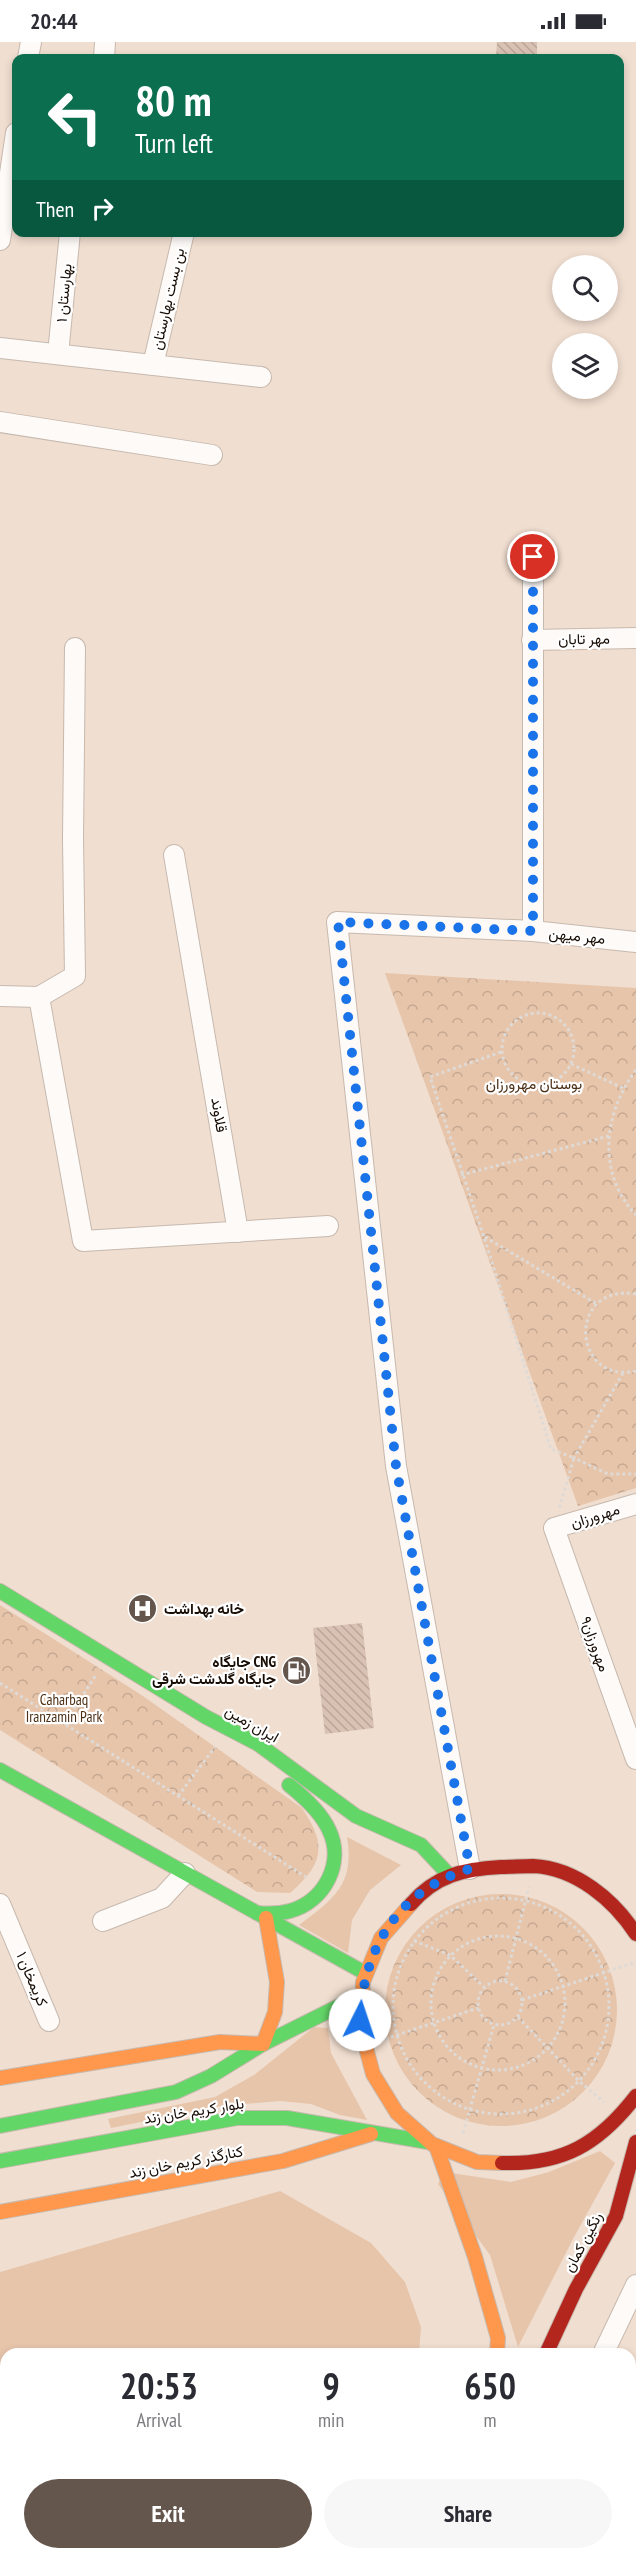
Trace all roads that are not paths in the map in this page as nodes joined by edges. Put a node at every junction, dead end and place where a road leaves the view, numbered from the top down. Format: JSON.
{"nodes":[{"id":1,"x":12,"y":160,"type":"edge"},
{"id":2,"x":70,"y":237,"type":"edge"},
{"id":3,"x":183,"y":237,"type":"edge"},
{"id":4,"x":0,"y":240,"type":"edge"},
{"id":5,"x":0,"y":348,"type":"edge"},
{"id":6,"x":58,"y":354,"type":"junction"},
{"id":7,"x":153,"y":365,"type":"junction"},
{"id":8,"x":261,"y":377,"type":"dead end"},
{"id":9,"x":0,"y":422,"type":"edge"},
{"id":10,"x":212,"y":455,"type":"dead end"},
{"id":11,"x":533,"y":557,"type":"dead end"},
{"id":12,"x":636,"y":638,"type":"edge"},
{"id":13,"x":532,"y":640,"type":"junction"},
{"id":14,"x":75,"y":648,"type":"dead end"},
{"id":15,"x":174,"y":855,"type":"dead end"},
{"id":16,"x":533,"y":931,"type":"junction"},
{"id":17,"x":636,"y":942,"type":"edge"},
{"id":18,"x":0,"y":996,"type":"edge"},
{"id":19,"x":39,"y":997,"type":"junction"},
{"id":20,"x":328,"y":1226,"type":"dead end"},
{"id":21,"x":238,"y":1232,"type":"junction"},
{"id":22,"x":636,"y":1504,"type":"edge"},
{"id":23,"x":554,"y":1528,"type":"joint"},
{"id":24,"x":0,"y":1591,"type":"edge"},
{"id":25,"x":206,"y":1717,"type":"junction"},
{"id":26,"x":636,"y":1759,"type":"edge"},
{"id":27,"x":0,"y":1770,"type":"edge"},
{"id":28,"x":470,"y":1869,"type":"junction"},
{"id":29,"x":185,"y":1873,"type":"junction"},
{"id":30,"x":449,"y":1875,"type":"junction"},
{"id":31,"x":607,"y":1900,"type":"junction"},
{"id":32,"x":0,"y":1904,"type":"edge"},
{"id":33,"x":636,"y":1913,"type":"edge"},
{"id":34,"x":261,"y":1916,"type":"junction"},
{"id":35,"x":103,"y":1921,"type":"dead end"},
{"id":36,"x":636,"y":1934,"type":"edge"},
{"id":37,"x":365,"y":1973,"type":"junction"},
{"id":38,"x":361,"y":1995,"type":"junction"},
{"id":39,"x":49,"y":2021,"type":"dead end"},
{"id":40,"x":263,"y":2044,"type":"junction"},
{"id":41,"x":0,"y":2078,"type":"edge"},
{"id":42,"x":636,"y":2096,"type":"edge"},
{"id":43,"x":0,"y":2126,"type":"edge"},
{"id":44,"x":375,"y":2133,"type":"junction"},
{"id":45,"x":636,"y":2142,"type":"edge"},
{"id":46,"x":433,"y":2144,"type":"junction"},
{"id":47,"x":0,"y":2161,"type":"edge"},
{"id":48,"x":0,"y":2212,"type":"edge"},
{"id":49,"x":636,"y":2285,"type":"edge"},
{"id":50,"x":497,"y":2348,"type":"edge"},
{"id":51,"x":549,"y":2348,"type":"edge"},
{"id":52,"x":606,"y":2348,"type":"edge"}],
"edges":[{"from":1,"to":4,"type":"street"},
{"from":2,"to":6,"type":"street","name":"بهارستان ۱"},
{"from":3,"to":7,"type":"street","name":"بن بست بهارستان"},
{"from":5,"to":6,"type":"street"},
{"from":6,"to":7,"type":"street"},
{"from":7,"to":8,"type":"street"},
{"from":9,"to":10,"type":"street"},
{"from":11,"to":13,"type":"street"},
{"from":12,"to":13,"type":"street","name":"مهر تابان"},
{"from":13,"to":16,"type":"street"},
{"from":14,"to":19,"type":"street"},
{"from":15,"to":21,"type":"street","name":"قلاوند"},
{"from":16,"to":17,"type":"street","name":"مهر میهن"},
{"from":16,"to":28,"type":"street","name":"مهر میهن"},
{"from":18,"to":19,"type":"street"},
{"from":19,"to":21,"type":"street"},
{"from":20,"to":21,"type":"street"},
{"from":22,"to":23,"type":"street","name":"مهرورزان"},
{"from":23,"to":26,"type":"street","name":"مهرورزان۹"},
{"from":24,"to":25,"type":"main road","name":"ایران زمین"},
{"from":25,"to":30,"type":"main road","name":"ایران زمین"},
{"from":25,"to":34,"type":"main road"},
{"from":27,"to":29,"type":"main road"},
{"from":28,"to":30,"type":"main road"},
{"from":28,"to":31,"type":"main road"},
{"from":29,"to":34,"type":"main road"},
{"from":29,"to":35,"type":"street"},
{"from":30,"to":37,"type":"main road"},
{"from":31,"to":33,"type":"main road"},
{"from":31,"to":36,"type":"main road"},
{"from":32,"to":39,"type":"street","name":"کریمخان ۱"},
{"from":34,"to":37,"type":"main road"},
{"from":34,"to":40,"type":"main road"},
{"from":37,"to":38,"type":"main road"},
{"from":38,"to":40,"type":"main road","name":"بلوار کریم خان زند"},
{"from":38,"to":46,"type":"main road"},
{"from":40,"to":41,"type":"main road"},
{"from":40,"to":43,"type":"main road","name":"بلوار کریم خان زند"},
{"from":42,"to":46,"type":"main road"},
{"from":44,"to":46,"type":"main road","name":"بلوار کریم خان زند"},
{"from":44,"to":47,"type":"main road","name":"بلوار کریم خان زند"},
{"from":44,"to":48,"type":"main road","name":"کنارگذر کریم خان زند"},
{"from":45,"to":51,"type":"main road","name":"رنگین کمان"},
{"from":46,"to":50,"type":"main road"},
{"from":49,"to":52,"type":"street"}]}
